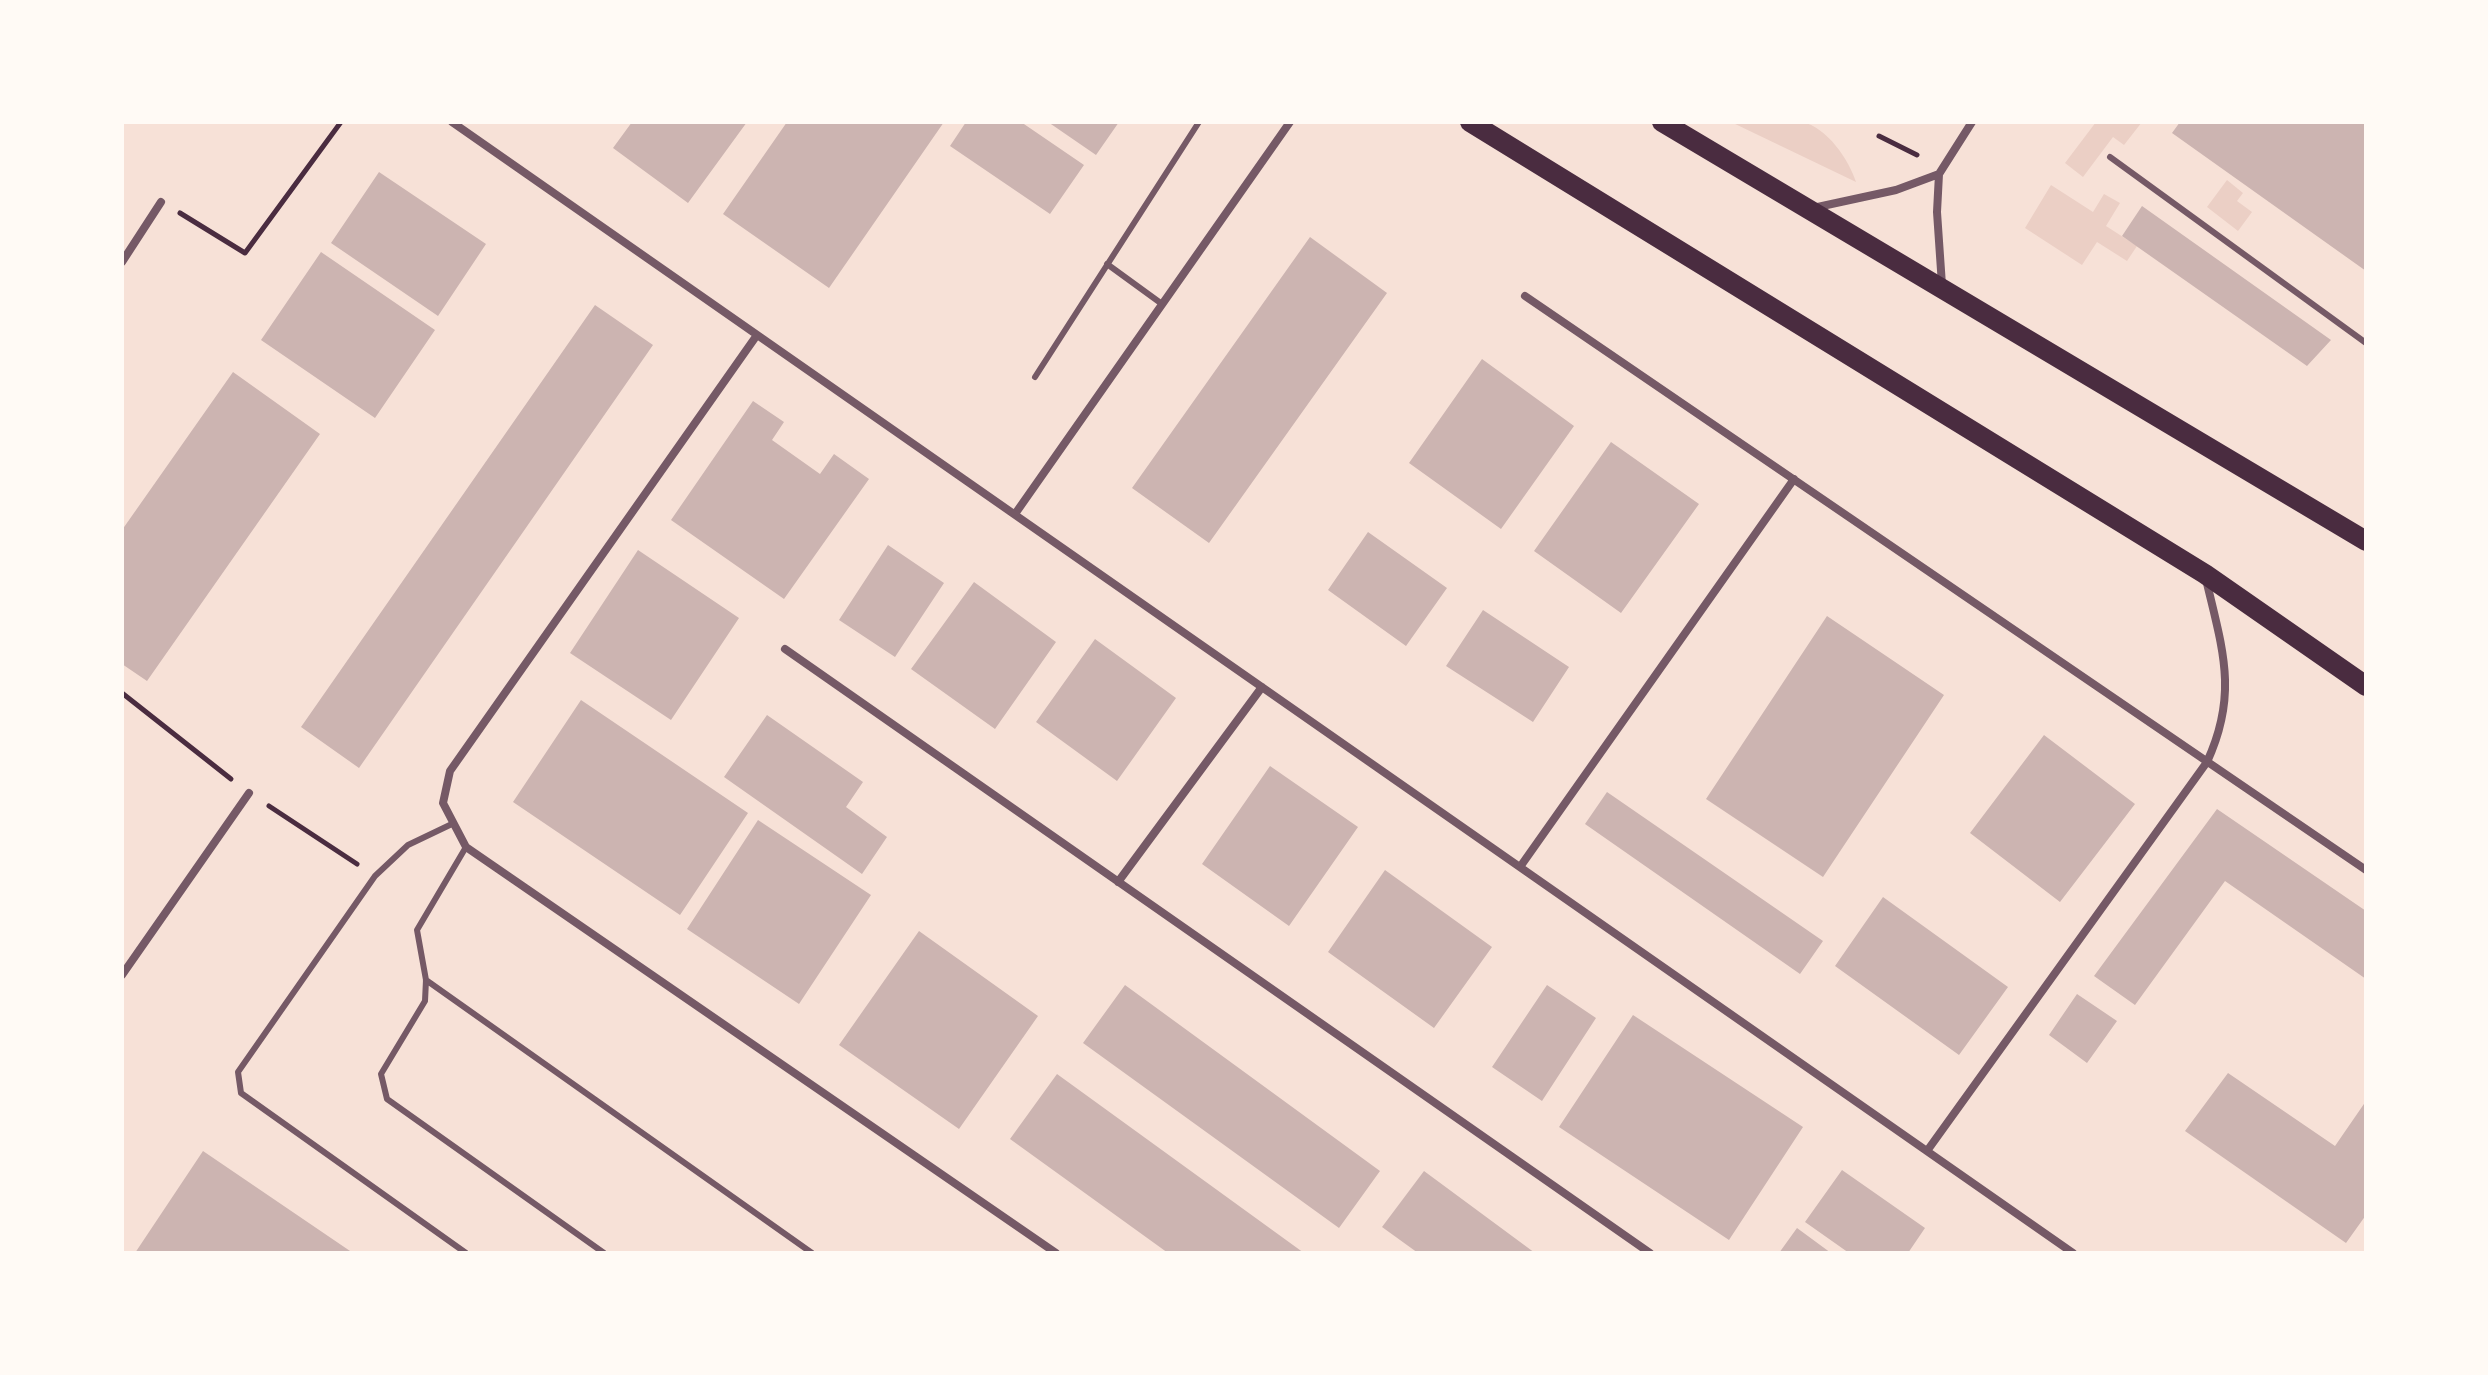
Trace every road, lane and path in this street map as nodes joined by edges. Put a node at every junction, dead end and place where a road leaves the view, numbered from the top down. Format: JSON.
{"nodes":[{"id":1,"x":341,"y":122,"type":"edge"},
{"id":2,"x":1199,"y":122,"type":"edge"},
{"id":3,"x":1289,"y":122,"type":"edge"},
{"id":4,"x":1470,"y":122,"type":"edge"},
{"id":5,"x":1662,"y":122,"type":"edge"},
{"id":6,"x":1972,"y":122,"type":"edge"},
{"id":7,"x":458,"y":124,"type":"edge"},
{"id":8,"x":1879,"y":136,"type":"dead end"},
{"id":9,"x":2110,"y":157,"type":"dead end"},
{"id":10,"x":1941,"y":171,"type":"junction"},
{"id":11,"x":161,"y":202,"type":"joint"},
{"id":12,"x":1807,"y":209,"type":"junction"},
{"id":13,"x":122,"y":262,"type":"edge"},
{"id":14,"x":1107,"y":264,"type":"junction"},
{"id":15,"x":1943,"y":289,"type":"junction"},
{"id":16,"x":1525,"y":296,"type":"dead end"},
{"id":17,"x":1162,"y":304,"type":"junction"},
{"id":18,"x":757,"y":335,"type":"junction"},
{"id":19,"x":2366,"y":343,"type":"edge"},
{"id":20,"x":1035,"y":377,"type":"dead end"},
{"id":21,"x":1794,"y":479,"type":"junction"},
{"id":22,"x":1015,"y":514,"type":"junction"},
{"id":23,"x":2366,"y":541,"type":"edge"},
{"id":24,"x":2205,"y":574,"type":"junction"},
{"id":25,"x":785,"y":649,"type":"dead end"},
{"id":26,"x":2366,"y":686,"type":"edge"},
{"id":27,"x":1262,"y":687,"type":"junction"},
{"id":28,"x":2207,"y":762,"type":"junction"},
{"id":29,"x":249,"y":793,"type":"dead end"},
{"id":30,"x":454,"y":823,"type":"junction"},
{"id":31,"x":466,"y":847,"type":"junction"},
{"id":32,"x":1520,"y":867,"type":"junction"},
{"id":33,"x":2366,"y":870,"type":"edge"},
{"id":34,"x":1118,"y":882,"type":"junction"},
{"id":35,"x":122,"y":975,"type":"edge"},
{"id":36,"x":426,"y":980,"type":"junction"},
{"id":37,"x":1927,"y":1151,"type":"junction"},
{"id":38,"x":466,"y":1253,"type":"edge"},
{"id":39,"x":604,"y":1253,"type":"edge"},
{"id":40,"x":812,"y":1253,"type":"edge"},
{"id":41,"x":1056,"y":1253,"type":"edge"},
{"id":42,"x":1650,"y":1253,"type":"edge"},
{"id":43,"x":2073,"y":1253,"type":"edge"}],
"edges":[{"from":1,"to":11,"type":"path"},
{"from":2,"to":14,"type":"lane"},
{"from":3,"to":17,"type":"street"},
{"from":4,"to":24,"type":"main road"},
{"from":5,"to":12,"type":"main road"},
{"from":6,"to":10,"type":"street"},
{"from":7,"to":18,"type":"street"},
{"from":8,"to":10,"type":"path"},
{"from":9,"to":19,"type":"lane"},
{"from":10,"to":12,"type":"street"},
{"from":10,"to":15,"type":"street"},
{"from":11,"to":13,"type":"street"},
{"from":12,"to":15,"type":"main road"},
{"from":14,"to":17,"type":"lane"},
{"from":14,"to":20,"type":"lane"},
{"from":15,"to":23,"type":"main road"},
{"from":16,"to":21,"type":"street"},
{"from":17,"to":22,"type":"street"},
{"from":18,"to":22,"type":"street"},
{"from":18,"to":30,"type":"street"},
{"from":21,"to":28,"type":"street"},
{"from":21,"to":32,"type":"street"},
{"from":22,"to":27,"type":"street"},
{"from":24,"to":26,"type":"main road"},
{"from":24,"to":28,"type":"street"},
{"from":25,"to":34,"type":"street"},
{"from":27,"to":32,"type":"street"},
{"from":27,"to":34,"type":"street"},
{"from":28,"to":33,"type":"street"},
{"from":28,"to":37,"type":"street"},
{"from":29,"to":35,"type":"street"},
{"from":30,"to":31,"type":"street"},
{"from":30,"to":38,"type":"lane"},
{"from":31,"to":36,"type":"lane"},
{"from":31,"to":41,"type":"street"},
{"from":32,"to":37,"type":"street"},
{"from":34,"to":42,"type":"street"},
{"from":36,"to":39,"type":"lane"},
{"from":36,"to":40,"type":"lane"},
{"from":37,"to":43,"type":"street"}]}
